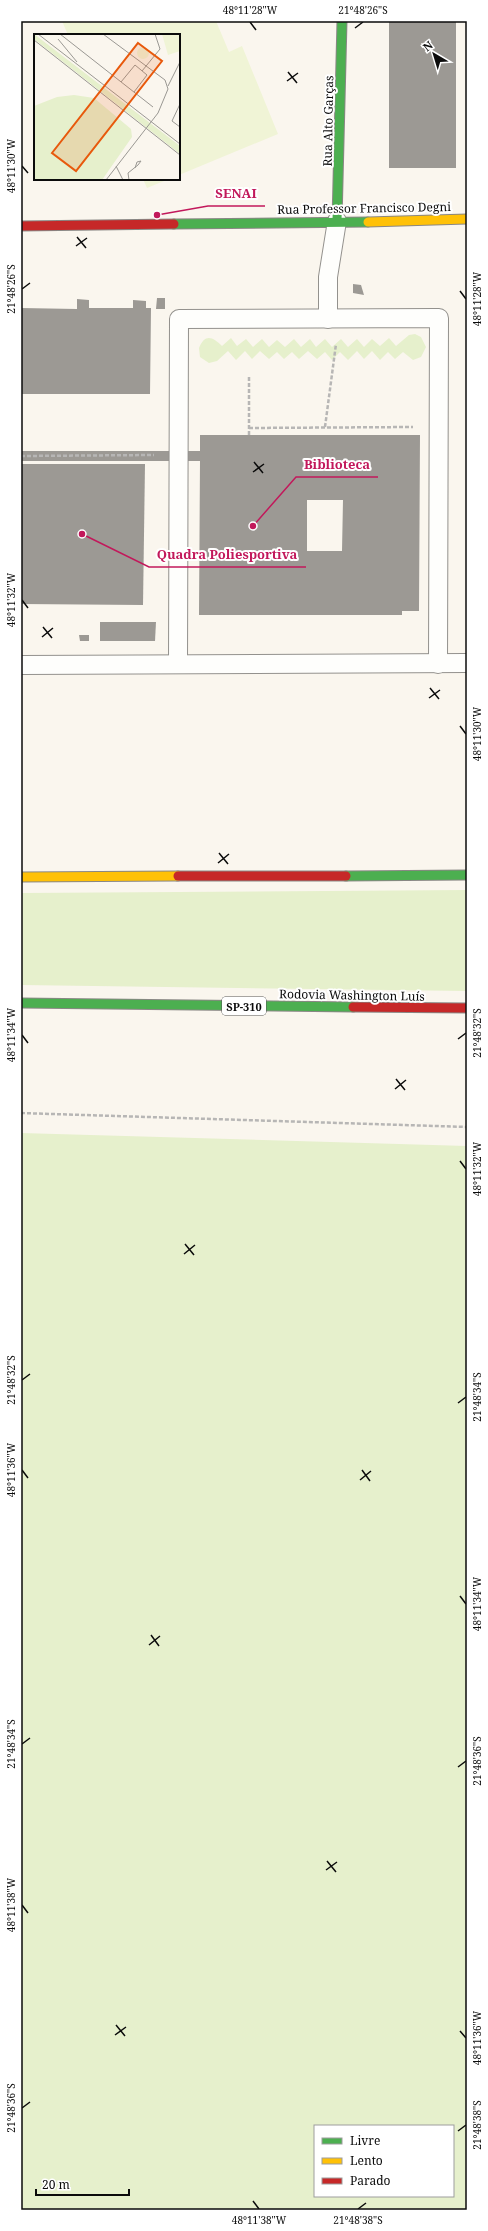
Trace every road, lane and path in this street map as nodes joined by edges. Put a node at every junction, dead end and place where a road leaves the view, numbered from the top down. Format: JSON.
{"nodes":[{"id":1,"x":342,"y":21,"type":"edge"},
{"id":2,"x":467,"y":219,"type":"edge"},
{"id":3,"x":337,"y":221,"type":"junction"},
{"id":4,"x":21,"y":226,"type":"edge"},
{"id":5,"x":328,"y":319,"type":"junction"},
{"id":6,"x":250,"y":375,"type":"dead end"},
{"id":7,"x":438,"y":427,"type":"junction"},
{"id":8,"x":249,"y":428,"type":"junction"},
{"id":9,"x":250,"y":435,"type":"dead end"},
{"id":10,"x":178,"y":455,"type":"junction"},
{"id":11,"x":21,"y":456,"type":"edge"},
{"id":12,"x":467,"y":663,"type":"edge"},
{"id":13,"x":178,"y":664,"type":"junction"},
{"id":14,"x":438,"y":664,"type":"junction"},
{"id":15,"x":21,"y":665,"type":"edge"},
{"id":16,"x":467,"y":875,"type":"edge"},
{"id":17,"x":21,"y":877,"type":"edge"},
{"id":18,"x":21,"y":1003,"type":"edge"},
{"id":19,"x":467,"y":1008,"type":"edge"},
{"id":20,"x":21,"y":1113,"type":"edge"},
{"id":21,"x":467,"y":1126,"type":"edge"}],
"edges":[{"from":1,"to":3,"type":"main road","name":"Rua Alto Garças"},
{"from":2,"to":3,"type":"main road","name":"Rua Professor Francisco Degni"},
{"from":3,"to":4,"type":"main road","name":"Rua Professor Francisco Degni"},
{"from":3,"to":5,"type":"lane"},
{"from":5,"to":7,"type":"lane"},
{"from":5,"to":10,"type":"lane"},
{"from":6,"to":8,"type":"path"},
{"from":7,"to":8,"type":"path"},
{"from":7,"to":14,"type":"lane"},
{"from":8,"to":9,"type":"path"},
{"from":10,"to":11,"type":"path"},
{"from":10,"to":13,"type":"lane"},
{"from":12,"to":14,"type":"lane"},
{"from":13,"to":14,"type":"lane"},
{"from":13,"to":15,"type":"lane"},
{"from":16,"to":17,"type":"main road"},
{"from":18,"to":19,"type":"main road","name":"Rodovia Washington Luís","number":"SP-310"},
{"from":20,"to":21,"type":"path"}]}
